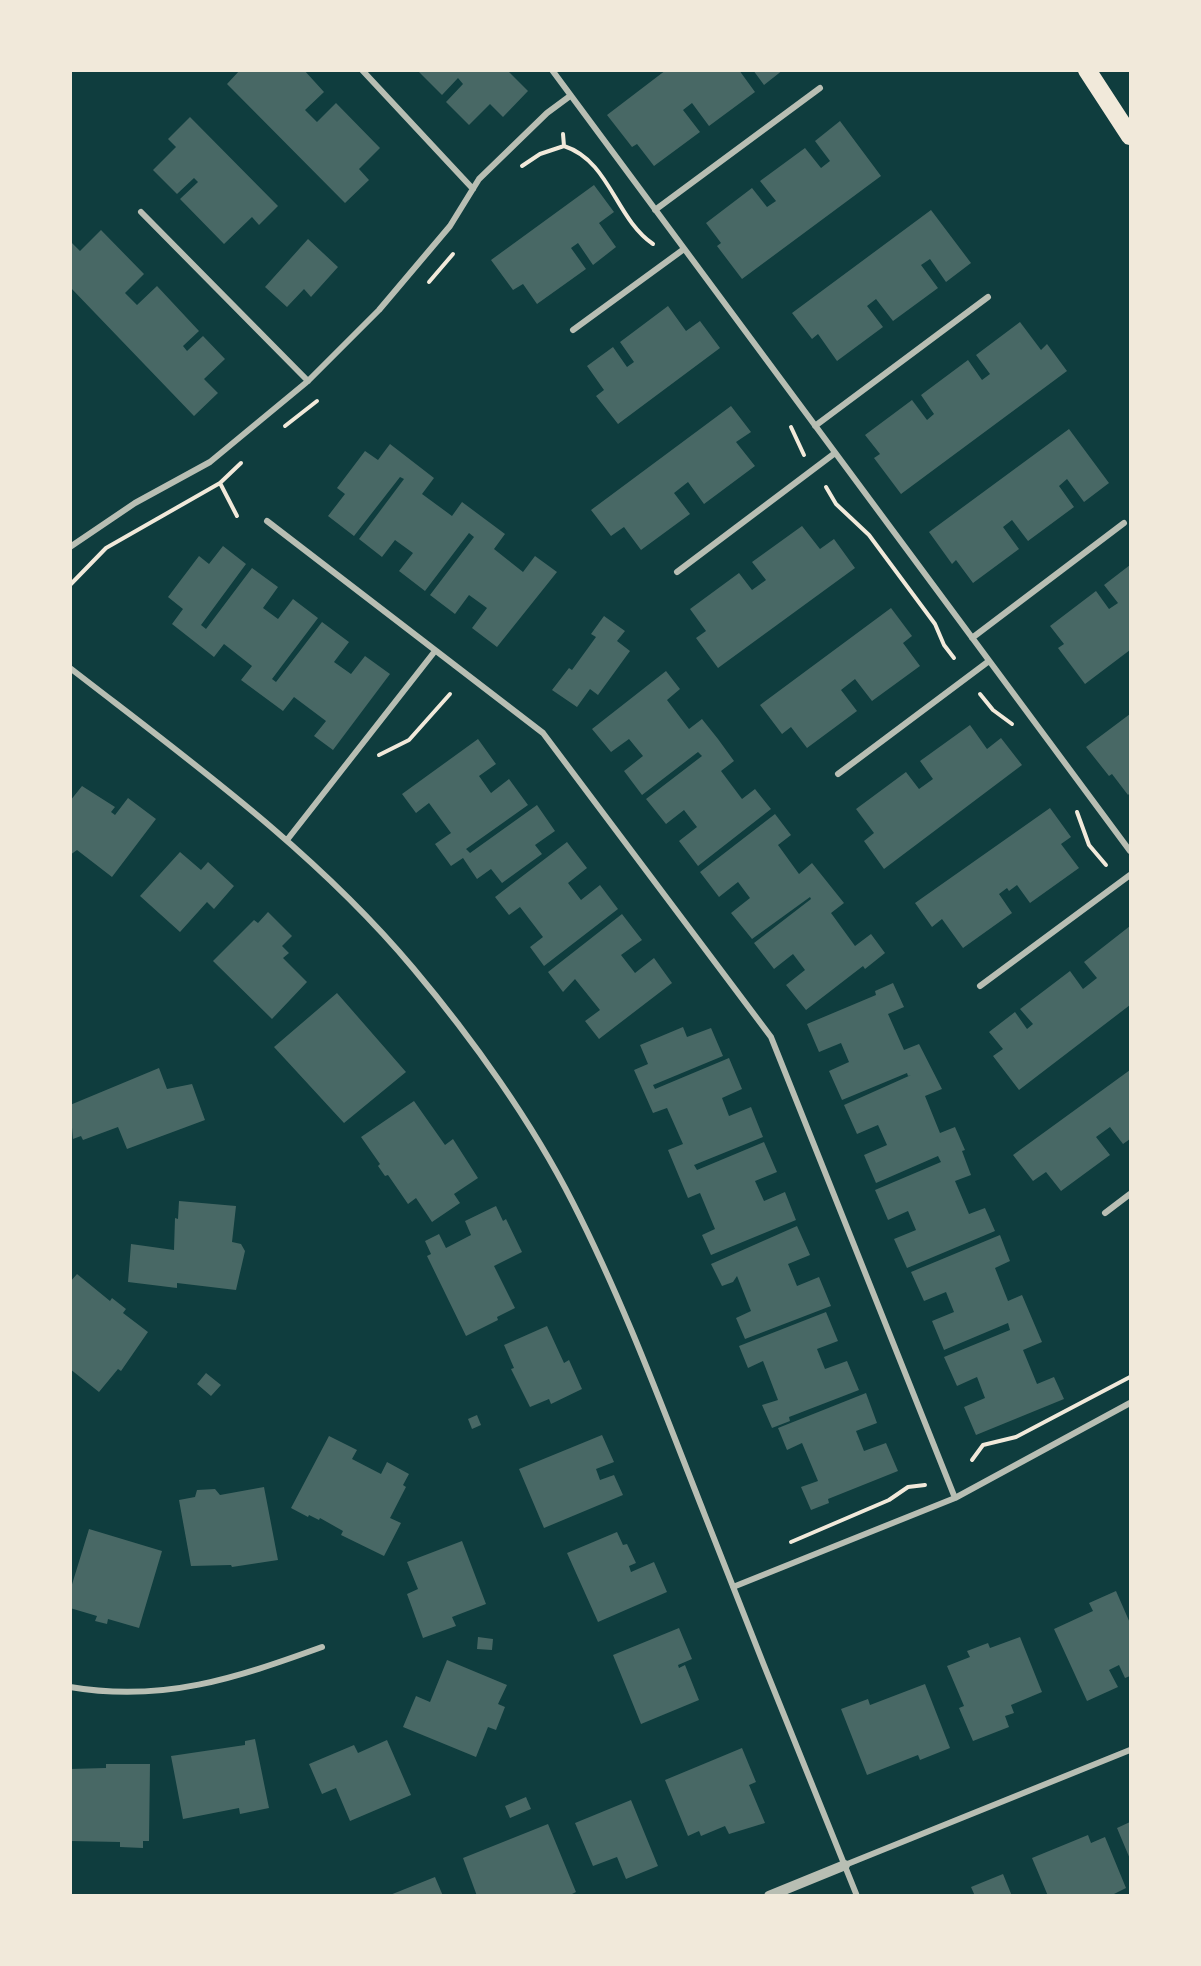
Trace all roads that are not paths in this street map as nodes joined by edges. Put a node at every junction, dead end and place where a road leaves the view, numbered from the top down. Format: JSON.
{"nodes":[{"id":1,"x":362,"y":70,"type":"edge"},
{"id":2,"x":552,"y":70,"type":"edge"},
{"id":3,"x":1087,"y":70,"type":"edge"},
{"id":4,"x":820,"y":88,"type":"dead end"},
{"id":5,"x":570,"y":96,"type":"junction"},
{"id":6,"x":1131,"y":136,"type":"edge"},
{"id":7,"x":473,"y":189,"type":"junction"},
{"id":8,"x":655,"y":210,"type":"junction"},
{"id":9,"x":141,"y":212,"type":"dead end"},
{"id":10,"x":684,"y":249,"type":"junction"},
{"id":11,"x":988,"y":297,"type":"dead end"},
{"id":12,"x":573,"y":330,"type":"dead end"},
{"id":13,"x":308,"y":381,"type":"junction"},
{"id":14,"x":815,"y":426,"type":"junction"},
{"id":15,"x":835,"y":453,"type":"junction"},
{"id":16,"x":267,"y":521,"type":"dead end"},
{"id":17,"x":1124,"y":523,"type":"dead end"},
{"id":18,"x":70,"y":547,"type":"edge"},
{"id":19,"x":677,"y":572,"type":"dead end"},
{"id":20,"x":972,"y":638,"type":"junction"},
{"id":21,"x":435,"y":651,"type":"junction"},
{"id":22,"x":989,"y":661,"type":"junction"},
{"id":23,"x":70,"y":668,"type":"edge"},
{"id":24,"x":838,"y":774,"type":"dead end"},
{"id":25,"x":287,"y":840,"type":"junction"},
{"id":26,"x":1130,"y":848,"type":"edge"},
{"id":27,"x":1131,"y":875,"type":"edge"},
{"id":28,"x":980,"y":986,"type":"dead end"},
{"id":29,"x":1131,"y":1194,"type":"edge"},
{"id":30,"x":1105,"y":1213,"type":"dead end"},
{"id":31,"x":1131,"y":1403,"type":"edge"},
{"id":32,"x":955,"y":1498,"type":"junction"},
{"id":33,"x":733,"y":1587,"type":"junction"},
{"id":34,"x":322,"y":1647,"type":"dead end"},
{"id":35,"x":70,"y":1687,"type":"edge"},
{"id":36,"x":1131,"y":1750,"type":"edge"},
{"id":37,"x":844,"y":1865,"type":"junction"},
{"id":38,"x":769,"y":1896,"type":"edge"},
{"id":39,"x":857,"y":1896,"type":"edge"}],
"edges":[{"from":1,"to":7,"type":"street"},
{"from":2,"to":5,"type":"street"},
{"from":3,"to":6,"type":"highway"},
{"from":4,"to":8,"type":"street"},
{"from":5,"to":7,"type":"street"},
{"from":5,"to":8,"type":"street"},
{"from":7,"to":13,"type":"street"},
{"from":8,"to":10,"type":"street"},
{"from":9,"to":13,"type":"street"},
{"from":10,"to":12,"type":"street"},
{"from":10,"to":14,"type":"street"},
{"from":11,"to":14,"type":"street"},
{"from":13,"to":18,"type":"street"},
{"from":14,"to":15,"type":"street"},
{"from":15,"to":19,"type":"street"},
{"from":15,"to":20,"type":"street"},
{"from":16,"to":21,"type":"street"},
{"from":17,"to":20,"type":"street"},
{"from":20,"to":22,"type":"street"},
{"from":21,"to":25,"type":"street"},
{"from":21,"to":32,"type":"street"},
{"from":22,"to":24,"type":"street"},
{"from":22,"to":26,"type":"street"},
{"from":23,"to":25,"type":"street"},
{"from":25,"to":33,"type":"street"},
{"from":27,"to":28,"type":"street"},
{"from":29,"to":30,"type":"street"},
{"from":31,"to":32,"type":"street"},
{"from":32,"to":33,"type":"street"},
{"from":33,"to":37,"type":"street"},
{"from":34,"to":35,"type":"street"},
{"from":36,"to":37,"type":"street"},
{"from":37,"to":38,"type":"street"},
{"from":37,"to":39,"type":"street"}]}
